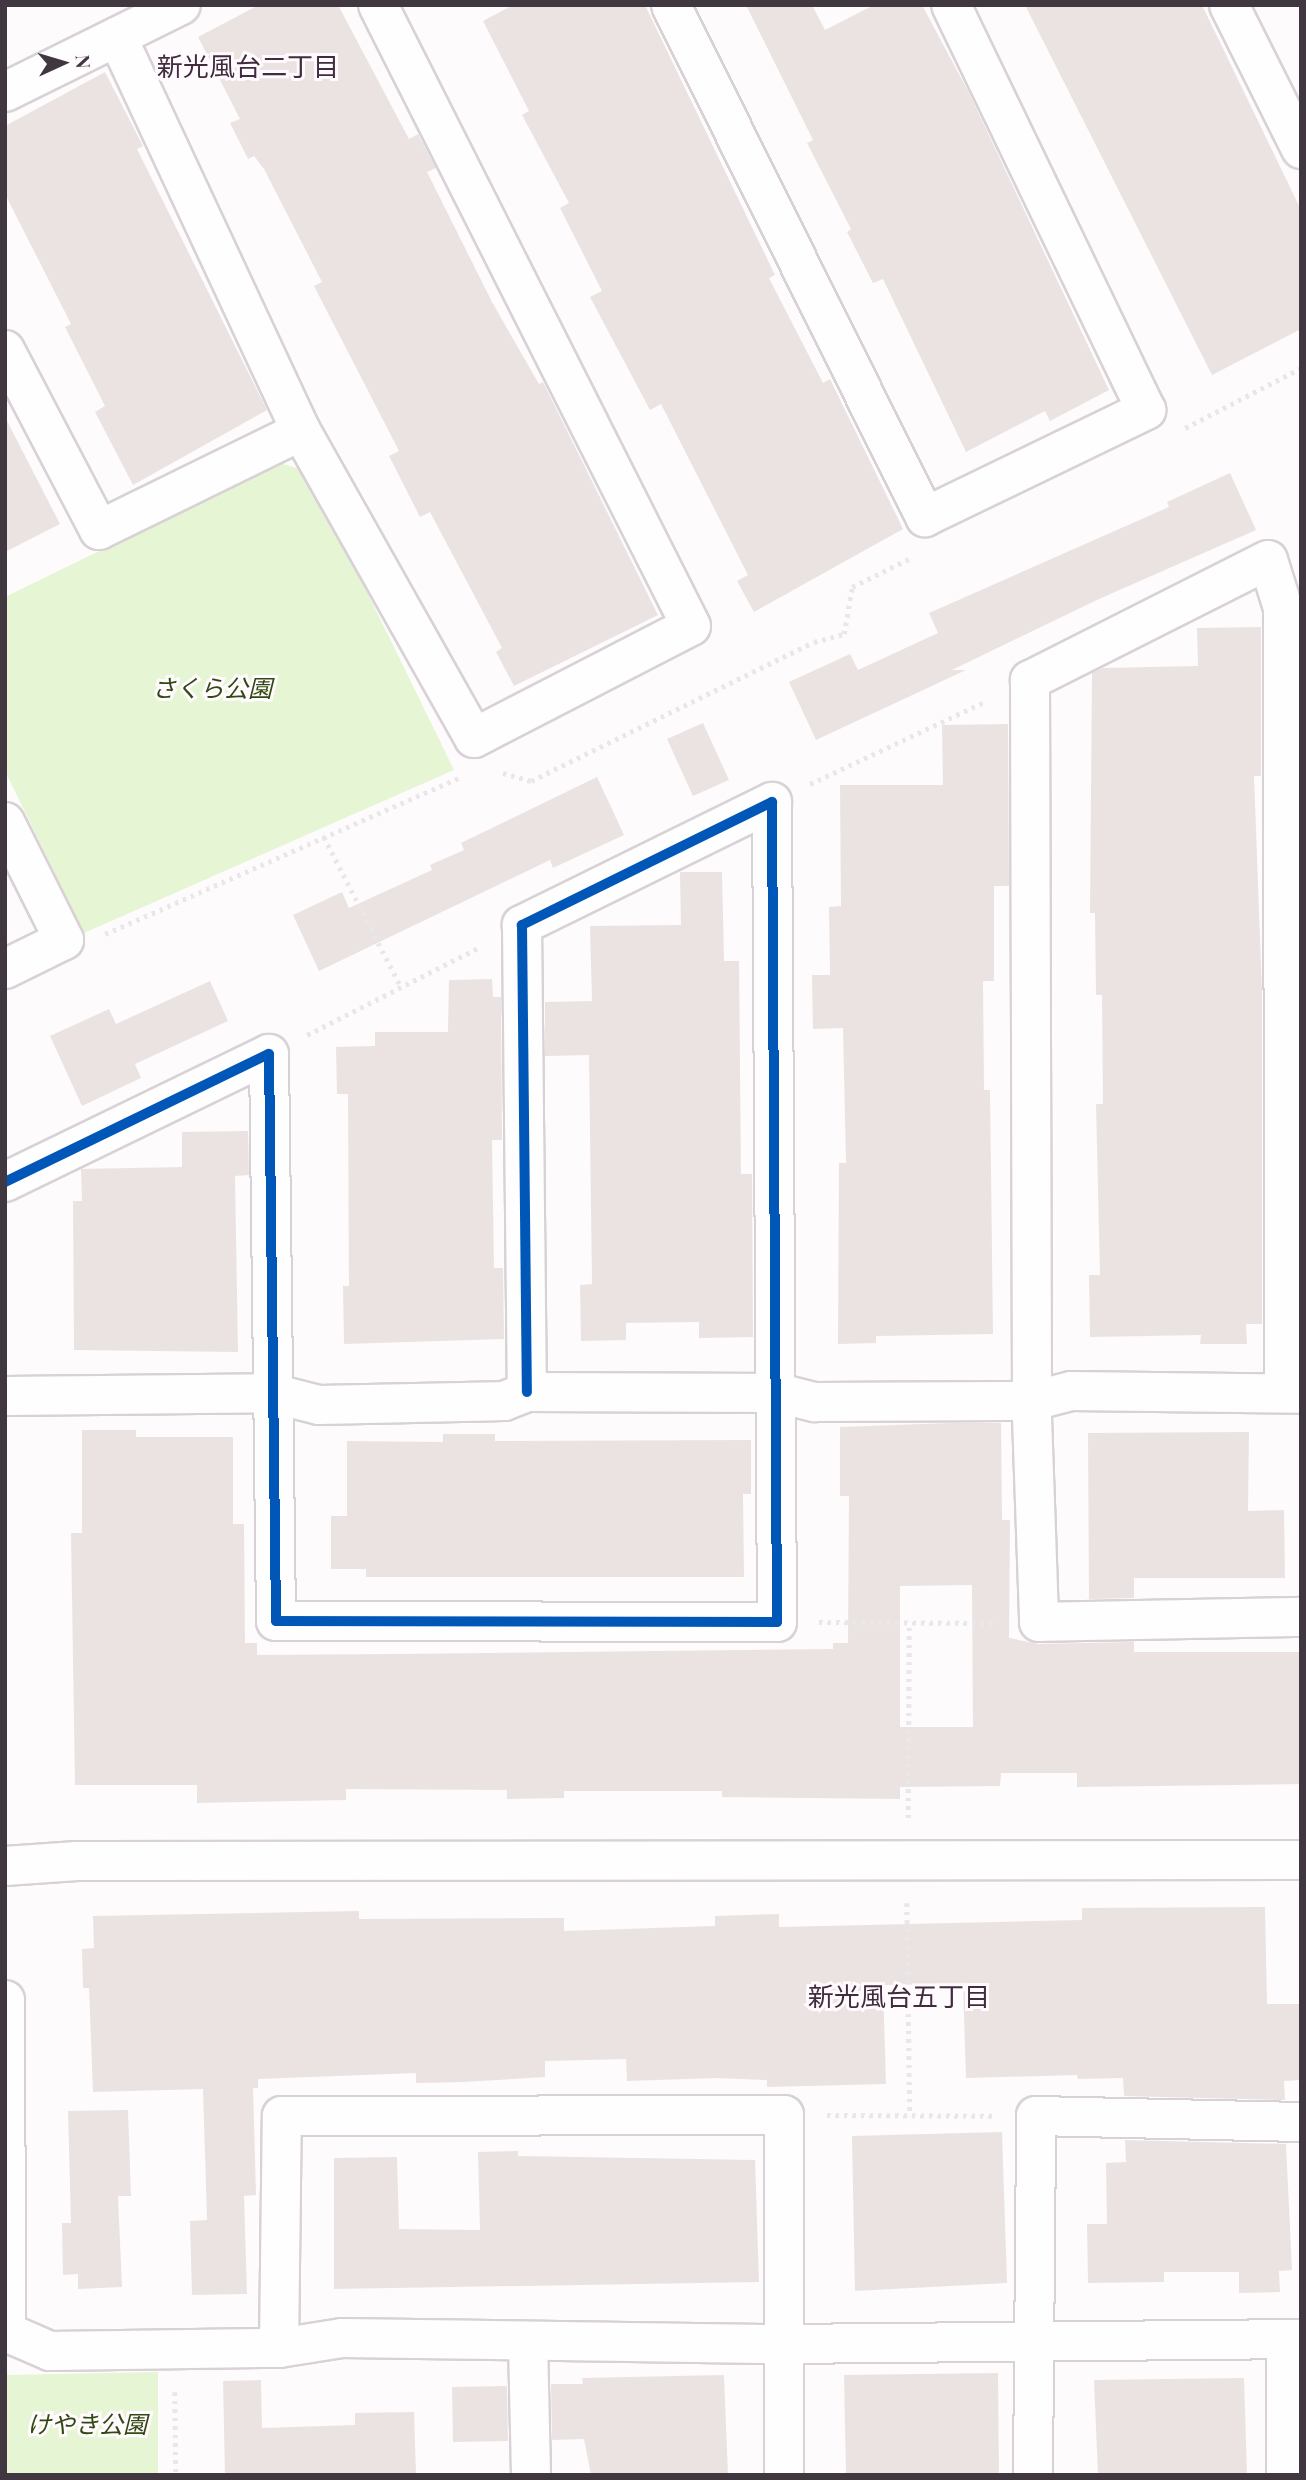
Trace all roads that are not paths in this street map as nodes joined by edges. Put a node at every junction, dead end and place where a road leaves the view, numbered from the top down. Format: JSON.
{"nodes":[{"id":1,"x":181,"y":5,"type":"edge"},
{"id":2,"x":377,"y":5,"type":"edge"},
{"id":3,"x":671,"y":5,"type":"edge"},
{"id":4,"x":951,"y":5,"type":"edge"},
{"id":5,"x":1229,"y":5,"type":"edge"},
{"id":6,"x":117,"y":37,"type":"junction"},
{"id":7,"x":5,"y":92,"type":"edge"},
{"id":8,"x":1301,"y":149,"type":"edge"},
{"id":9,"x":5,"y":350,"type":"edge"},
{"id":10,"x":301,"y":431,"type":"junction"},
{"id":11,"x":5,"y":822,"type":"edge"},
{"id":12,"x":5,"y":969,"type":"edge"},
{"id":13,"x":5,"y":1182,"type":"edge"},
{"id":14,"x":527,"y":1392,"type":"junction"},
{"id":15,"x":778,"y":1392,"type":"junction"},
{"id":16,"x":1292,"y":1392,"type":"edge"},
{"id":17,"x":271,"y":1393,"type":"junction"},
{"id":18,"x":5,"y":1396,"type":"edge"},
{"id":19,"x":1032,"y":1401,"type":"junction"},
{"id":20,"x":1301,"y":1617,"type":"edge"},
{"id":21,"x":1301,"y":1860,"type":"edge"},
{"id":22,"x":5,"y":1866,"type":"edge"},
{"id":23,"x":5,"y":2000,"type":"edge"},
{"id":24,"x":6,"y":2045,"type":"edge"},
{"id":25,"x":1301,"y":2122,"type":"edge"},
{"id":26,"x":6,"y":2332,"type":"edge"},
{"id":27,"x":1034,"y":2337,"type":"junction"},
{"id":28,"x":1294,"y":2339,"type":"edge"},
{"id":29,"x":528,"y":2342,"type":"junction"},
{"id":30,"x":782,"y":2344,"type":"junction"},
{"id":31,"x":279,"y":2348,"type":"junction"},
{"id":32,"x":531,"y":2475,"type":"edge"},
{"id":33,"x":784,"y":2475,"type":"edge"},
{"id":34,"x":1033,"y":2475,"type":"edge"},
{"id":35,"x":1286,"y":2475,"type":"edge"}],
"edges":[{"from":1,"to":6,"type":"street"},
{"from":2,"to":10,"type":"street"},
{"from":3,"to":4,"type":"street"},
{"from":5,"to":8,"type":"street"},
{"from":6,"to":7,"type":"street"},
{"from":6,"to":10,"type":"street"},
{"from":9,"to":10,"type":"street"},
{"from":11,"to":12,"type":"street"},
{"from":13,"to":17,"type":"street"},
{"from":14,"to":15,"type":"street"},
{"from":14,"to":15,"type":"street"},
{"from":14,"to":17,"type":"street"},
{"from":15,"to":17,"type":"street"},
{"from":15,"to":19,"type":"street"},
{"from":16,"to":19,"type":"street"},
{"from":16,"to":19,"type":"street"},
{"from":17,"to":18,"type":"street"},
{"from":19,"to":20,"type":"street"},
{"from":21,"to":22,"type":"street"},
{"from":23,"to":24,"type":"street"},
{"from":24,"to":26,"type":"street"},
{"from":25,"to":27,"type":"street"},
{"from":26,"to":31,"type":"street"},
{"from":27,"to":28,"type":"street"},
{"from":27,"to":30,"type":"street"},
{"from":27,"to":34,"type":"street"},
{"from":28,"to":35,"type":"street"},
{"from":29,"to":30,"type":"street"},
{"from":29,"to":31,"type":"street"},
{"from":29,"to":32,"type":"street"},
{"from":30,"to":31,"type":"street"},
{"from":30,"to":33,"type":"street"}]}
